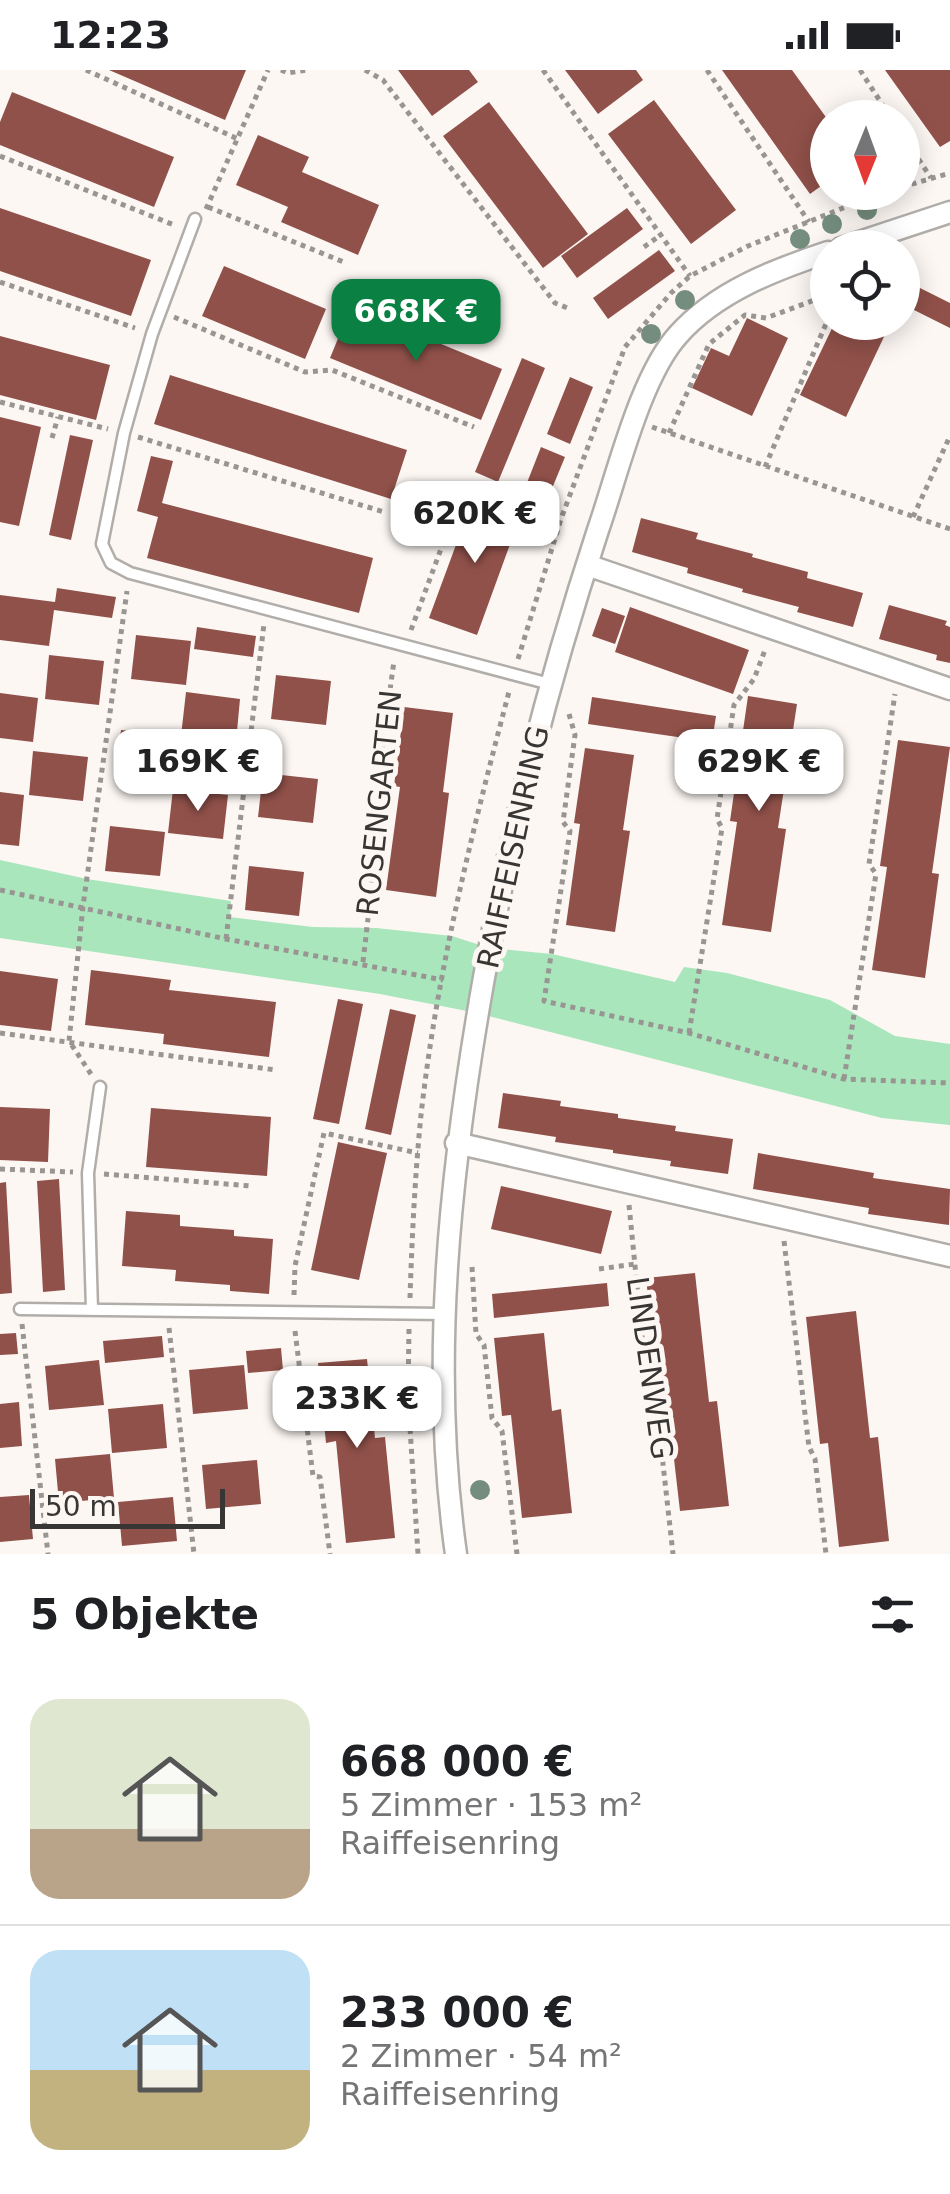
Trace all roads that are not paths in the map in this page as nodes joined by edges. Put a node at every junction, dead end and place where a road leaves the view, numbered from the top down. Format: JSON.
{"nodes":[{"id":1,"x":950,"y":212,"type":"edge"},
{"id":2,"x":192,"y":225,"type":"road end"},
{"id":3,"x":895,"y":230,"type":"edge"},
{"id":4,"x":810,"y":258,"type":"edge"},
{"id":5,"x":587,"y":565,"type":"junction"},
{"id":6,"x":550,"y":684,"type":"junction"},
{"id":7,"x":950,"y":690,"type":"edge"},
{"id":8,"x":100,"y":1087,"type":"road end"},
{"id":9,"x":456,"y":1142,"type":"junction"},
{"id":10,"x":950,"y":1256,"type":"edge"},
{"id":11,"x":20,"y":1310,"type":"road end"},
{"id":12,"x":92,"y":1310,"type":"junction"},
{"id":13,"x":444,"y":1314,"type":"junction"},
{"id":14,"x":456,"y":1554,"type":"edge"}],
"edges":[{"from":1,"to":3,"type":"street"},
{"from":2,"to":6,"type":"lane","name":"ROSENGARTEN"},
{"from":4,"to":5,"type":"street","name":"RAIFFEISENRING"},
{"from":5,"to":6,"type":"street","name":"RAIFFEISENRING"},
{"from":5,"to":7,"type":"street"},
{"from":6,"to":9,"type":"street","name":"RAIFFEISENRING"},
{"from":8,"to":12,"type":"lane"},
{"from":9,"to":10,"type":"street"},
{"from":9,"to":13,"type":"street","name":"RAIFFEISENRING"},
{"from":11,"to":12,"type":"lane"},
{"from":12,"to":13,"type":"lane"},
{"from":13,"to":14,"type":"street","name":"RAIFFEISENRING"}]}
